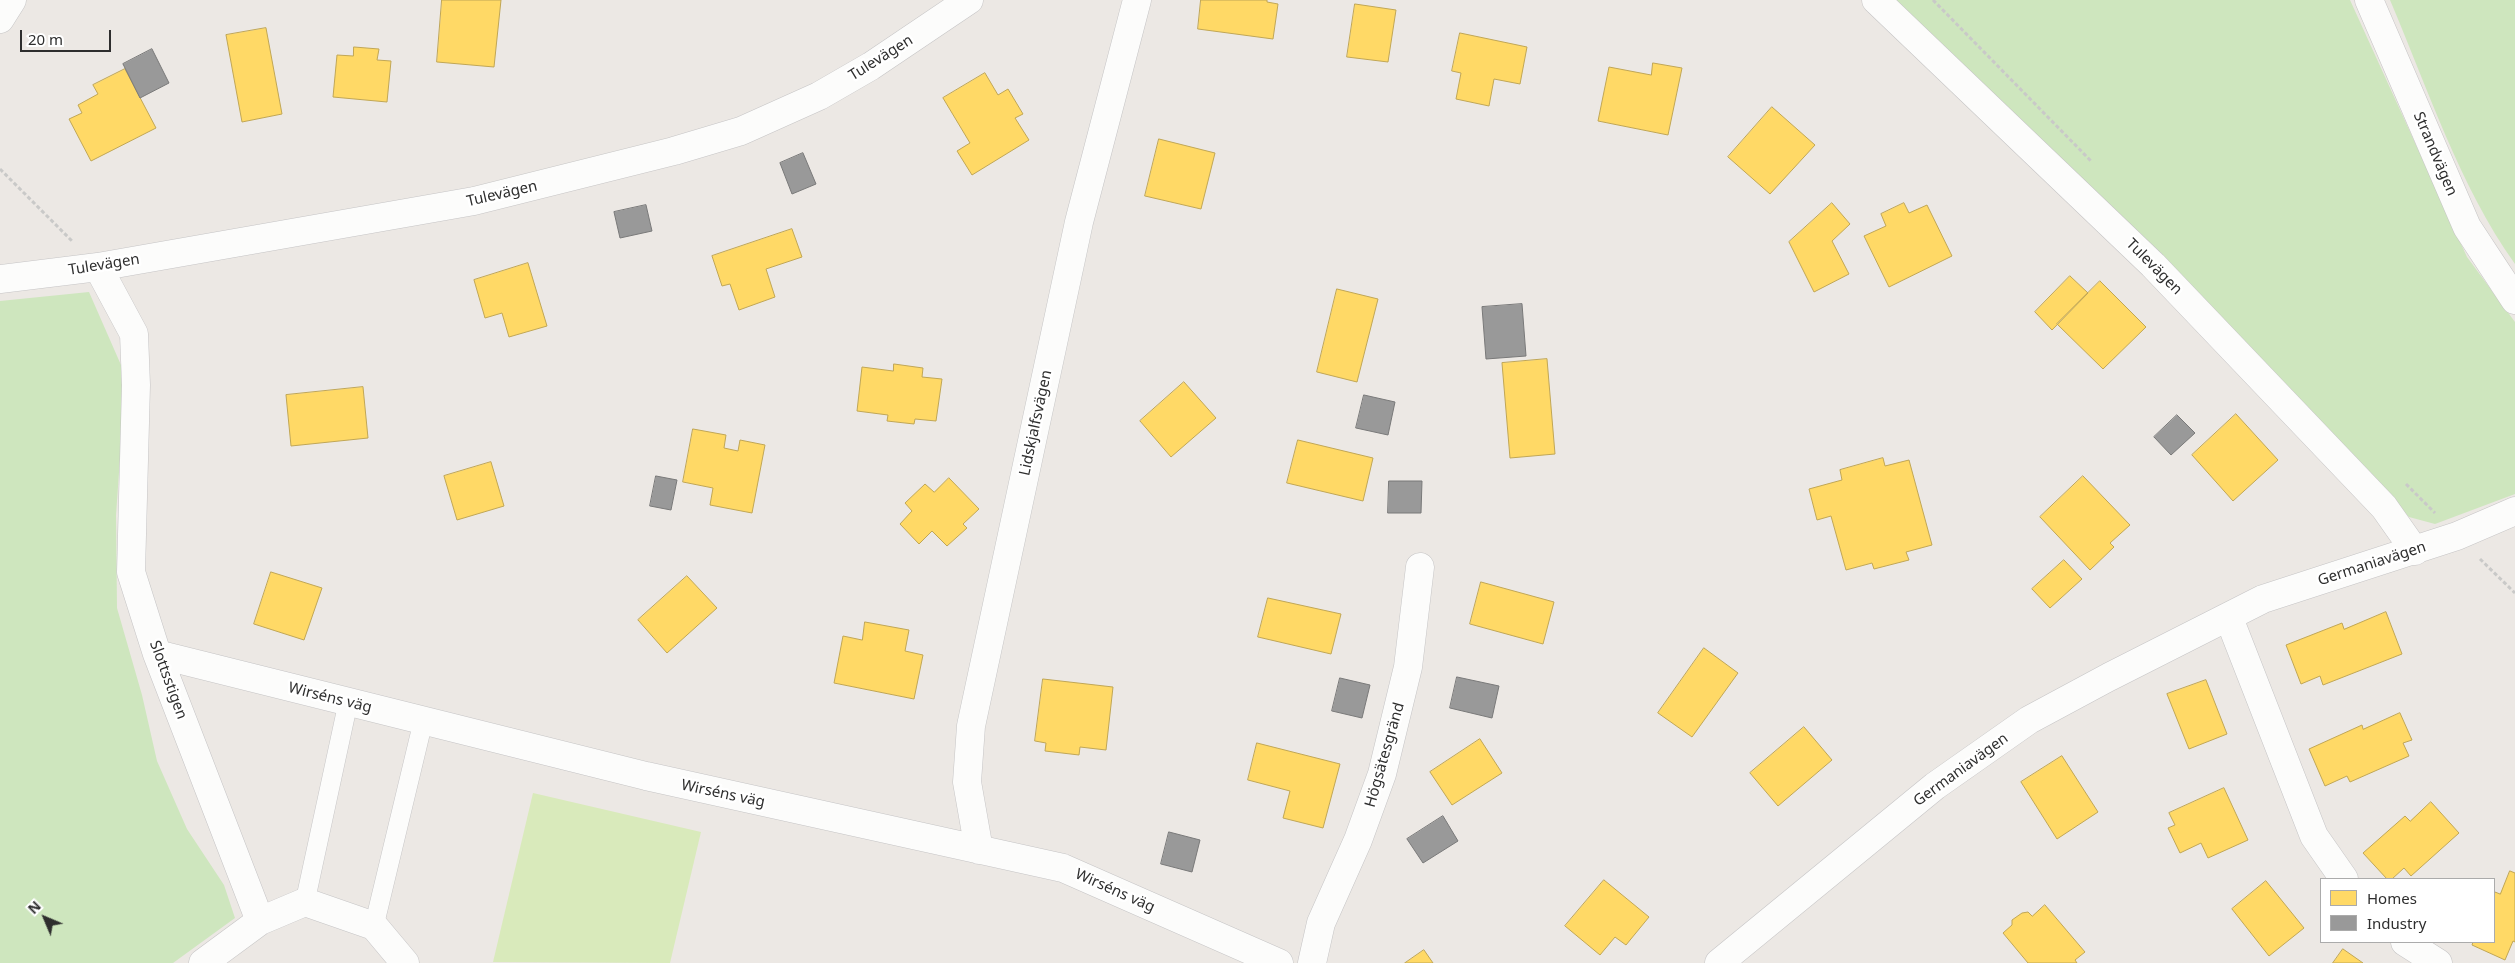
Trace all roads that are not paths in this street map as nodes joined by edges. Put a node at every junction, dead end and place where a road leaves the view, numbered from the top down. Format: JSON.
{"nodes":[{"id":1,"x":12,"y":0,"type":"edge"},
{"id":2,"x":968,"y":0,"type":"edge"},
{"id":3,"x":1137,"y":0,"type":"edge"},
{"id":4,"x":1876,"y":0,"type":"edge"},
{"id":5,"x":2369,"y":0,"type":"edge"},
{"id":6,"x":0,"y":19,"type":"edge"},
{"id":7,"x":98,"y":267,"type":"junction"},
{"id":8,"x":0,"y":279,"type":"edge"},
{"id":9,"x":2515,"y":300,"type":"edge"},
{"id":10,"x":2515,"y":510,"type":"edge"},
{"id":11,"x":2416,"y":551,"type":"junction"},
{"id":12,"x":1420,"y":567,"type":"dead end"},
{"id":13,"x":2229,"y":618,"type":"junction"},
{"id":14,"x":157,"y":654,"type":"junction"},
{"id":15,"x":348,"y":703,"type":"junction"},
{"id":16,"x":423,"y":722,"type":"junction"},
{"id":17,"x":979,"y":850,"type":"junction"},
{"id":18,"x":2343,"y":878,"type":"edge"},
{"id":19,"x":305,"y":902,"type":"junction"},
{"id":20,"x":260,"y":921,"type":"junction"},
{"id":21,"x":374,"y":926,"type":"junction"},
{"id":22,"x":2407,"y":943,"type":"edge"},
{"id":23,"x":203,"y":963,"type":"edge"},
{"id":24,"x":405,"y":963,"type":"edge"},
{"id":25,"x":1279,"y":963,"type":"edge"},
{"id":26,"x":1312,"y":963,"type":"edge"},
{"id":27,"x":1719,"y":963,"type":"edge"},
{"id":28,"x":2438,"y":963,"type":"edge"}],
"edges":[{"from":1,"to":6,"type":"street"},
{"from":2,"to":7,"type":"street","name":"Tulevägen"},
{"from":3,"to":17,"type":"street","name":"Lidskjalfsvägen"},
{"from":4,"to":11,"type":"street","name":"Tulevägen"},
{"from":5,"to":9,"type":"street","name":"Strandvägen"},
{"from":7,"to":8,"type":"street","name":"Tulevägen"},
{"from":7,"to":14,"type":"street","name":"Slottsstigen"},
{"from":10,"to":11,"type":"street","name":"Germaniavägen"},
{"from":11,"to":13,"type":"street","name":"Germaniavägen"},
{"from":12,"to":26,"type":"street","name":"Högsätesgränd"},
{"from":13,"to":18,"type":"street"},
{"from":13,"to":27,"type":"street","name":"Germaniavägen"},
{"from":14,"to":15,"type":"street","name":"Wirséns väg"},
{"from":14,"to":20,"type":"street","name":"Slottsstigen"},
{"from":15,"to":16,"type":"street","name":"Wirséns väg"},
{"from":15,"to":19,"type":"lane"},
{"from":16,"to":17,"type":"street","name":"Wirséns väg"},
{"from":16,"to":21,"type":"lane"},
{"from":17,"to":25,"type":"street","name":"Wirséns väg"},
{"from":19,"to":20,"type":"street"},
{"from":19,"to":21,"type":"street"},
{"from":20,"to":23,"type":"street"},
{"from":21,"to":24,"type":"street"},
{"from":22,"to":28,"type":"street"}]}
